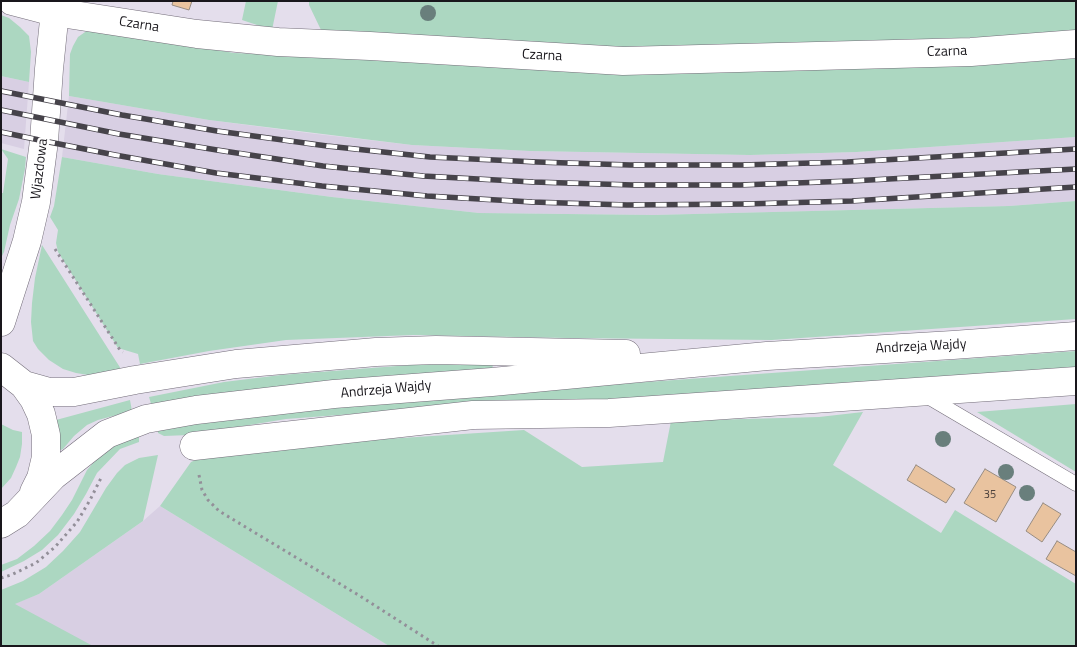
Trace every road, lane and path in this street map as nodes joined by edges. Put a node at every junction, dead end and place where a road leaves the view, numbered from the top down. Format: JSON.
{"nodes":[{"id":1,"x":12,"y":1,"type":"edge"},
{"id":2,"x":55,"y":7,"type":"edge"},
{"id":3,"x":1076,"y":44,"type":"edge"},
{"id":4,"x":51,"y":243,"type":"dead end"},
{"id":5,"x":1,"y":322,"type":"edge"},
{"id":6,"x":1076,"y":336,"type":"edge"},
{"id":7,"x":767,"y":356,"type":"junction"},
{"id":8,"x":1,"y":367,"type":"edge"},
{"id":9,"x":135,"y":380,"type":"junction"},
{"id":10,"x":1076,"y":382,"type":"edge"},
{"id":11,"x":24,"y":386,"type":"junction"},
{"id":12,"x":920,"y":392,"type":"junction"},
{"id":13,"x":194,"y":446,"type":"joint"},
{"id":14,"x":108,"y":470,"type":"dead end"},
{"id":15,"x":1076,"y":484,"type":"edge"},
{"id":16,"x":31,"y":498,"type":"junction"},
{"id":17,"x":1,"y":524,"type":"edge"},
{"id":18,"x":1,"y":578,"type":"edge"},
{"id":19,"x":438,"y":646,"type":"edge"}],
"edges":[{"from":1,"to":2,"type":"street","name":"Czarna"},
{"from":2,"to":3,"type":"street","name":"Czarna"},
{"from":2,"to":5,"type":"street","name":"Wjazdowa"},
{"from":4,"to":9,"type":"path"},
{"from":6,"to":7,"type":"street","name":"Andrzeja Wajdy"},
{"from":7,"to":9,"type":"street","name":"Andrzeja Wajdy"},
{"from":7,"to":16,"type":"street","name":"Andrzeja Wajdy"},
{"from":8,"to":11,"type":"street","name":"Andrzeja Wajdy"},
{"from":9,"to":11,"type":"street","name":"Andrzeja Wajdy"},
{"from":10,"to":12,"type":"street"},
{"from":11,"to":16,"type":"street","name":"Andrzeja Wajdy"},
{"from":12,"to":13,"type":"street"},
{"from":12,"to":15,"type":"lane"},
{"from":13,"to":19,"type":"path"},
{"from":14,"to":18,"type":"path"},
{"from":16,"to":17,"type":"street","name":"Andrzeja Wajdy"}]}
